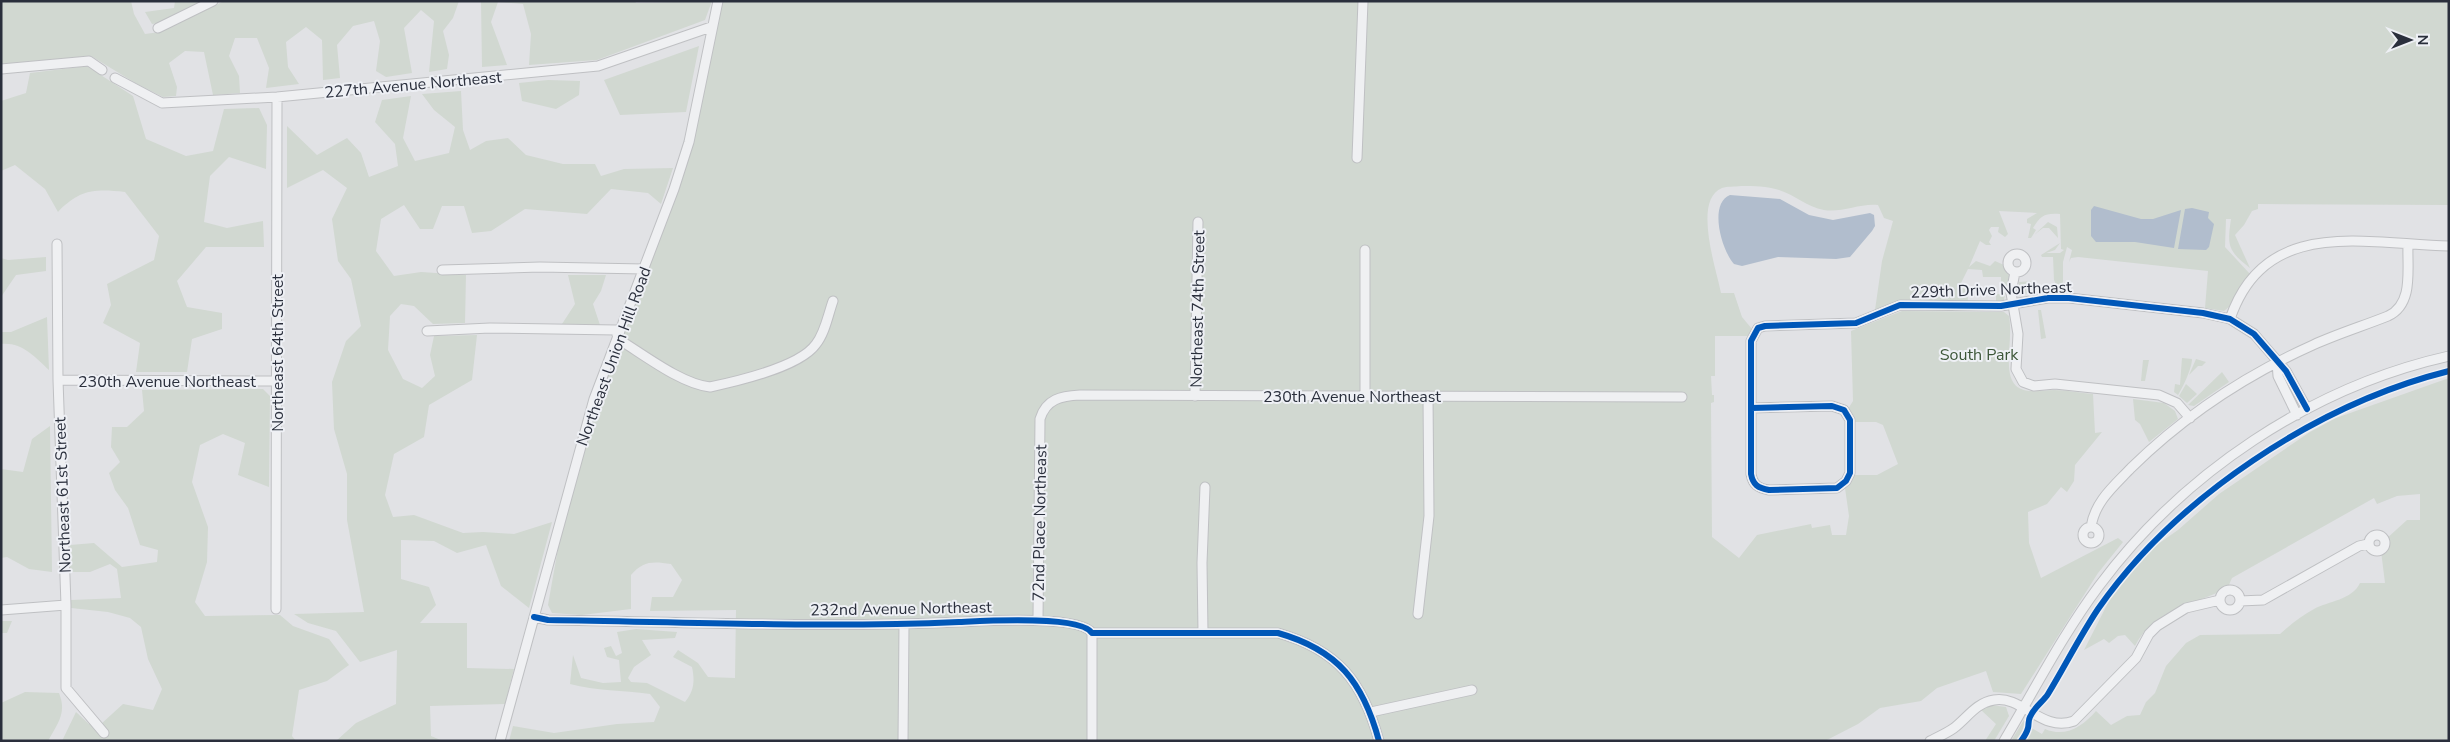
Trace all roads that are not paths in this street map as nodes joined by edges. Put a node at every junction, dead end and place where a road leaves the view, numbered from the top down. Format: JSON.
{"nodes":[{"id":1,"x":213,"y":1,"type":"edge"},
{"id":2,"x":718,"y":1,"type":"edge"},
{"id":3,"x":1363,"y":1,"type":"edge"},
{"id":4,"x":711,"y":27,"type":"junction"},
{"id":5,"x":158,"y":28,"type":"dead end"},
{"id":6,"x":1,"y":69,"type":"edge"},
{"id":7,"x":102,"y":70,"type":"dead end"},
{"id":8,"x":115,"y":78,"type":"dead end"},
{"id":9,"x":277,"y":97,"type":"junction"},
{"id":10,"x":1357,"y":158,"type":"dead end"},
{"id":11,"x":1198,"y":222,"type":"dead end"},
{"id":12,"x":57,"y":244,"type":"dead end"},
{"id":13,"x":2408,"y":245,"type":"junction"},
{"id":14,"x":2449,"y":246,"type":"edge"},
{"id":15,"x":1365,"y":250,"type":"dead end"},
{"id":16,"x":644,"y":269,"type":"junction"},
{"id":17,"x":442,"y":270,"type":"dead end"},
{"id":18,"x":2014,"y":272,"type":"dead end"},
{"id":19,"x":833,"y":301,"type":"dead end"},
{"id":20,"x":2013,"y":304,"type":"junction"},
{"id":21,"x":2230,"y":319,"type":"junction"},
{"id":22,"x":427,"y":331,"type":"dead end"},
{"id":23,"x":618,"y":339,"type":"junction"},
{"id":24,"x":2449,"y":356,"type":"edge"},
{"id":25,"x":2277,"y":362,"type":"junction"},
{"id":26,"x":58,"y":380,"type":"junction"},
{"id":27,"x":277,"y":382,"type":"junction"},
{"id":28,"x":1195,"y":396,"type":"junction"},
{"id":29,"x":1365,"y":396,"type":"junction"},
{"id":30,"x":1428,"y":396,"type":"junction"},
{"id":31,"x":1682,"y":397,"type":"dead end"},
{"id":32,"x":1751,"y":408,"type":"junction"},
{"id":33,"x":2307,"y":409,"type":"junction"},
{"id":34,"x":2297,"y":415,"type":"junction"},
{"id":35,"x":2190,"y":418,"type":"junction"},
{"id":36,"x":1040,"y":426,"type":"joint"},
{"id":37,"x":1205,"y":487,"type":"dead end"},
{"id":38,"x":2091,"y":527,"type":"dead end"},
{"id":39,"x":2368,"y":544,"type":"dead end"},
{"id":40,"x":2220,"y":600,"type":"junction"},
{"id":41,"x":2240,"y":601,"type":"junction"},
{"id":42,"x":66,"y":605,"type":"junction"},
{"id":43,"x":276,"y":609,"type":"dead end"},
{"id":44,"x":1,"y":610,"type":"edge"},
{"id":45,"x":1418,"y":614,"type":"dead end"},
{"id":46,"x":534,"y":617,"type":"junction"},
{"id":47,"x":1038,"y":620,"type":"junction"},
{"id":48,"x":904,"y":625,"type":"junction"},
{"id":49,"x":1203,"y":632,"type":"junction"},
{"id":50,"x":1092,"y":633,"type":"junction"},
{"id":51,"x":1472,"y":690,"type":"dead end"},
{"id":52,"x":2023,"y":709,"type":"junction"},
{"id":53,"x":1371,"y":712,"type":"junction"},
{"id":54,"x":104,"y":733,"type":"dead end"},
{"id":55,"x":500,"y":741,"type":"edge"},
{"id":56,"x":903,"y":741,"type":"edge"},
{"id":57,"x":1092,"y":741,"type":"edge"},
{"id":58,"x":1379,"y":741,"type":"edge"},
{"id":59,"x":1930,"y":741,"type":"edge"},
{"id":60,"x":2004,"y":741,"type":"edge"}],
"edges":[{"from":1,"to":5,"type":"street"},
{"from":2,"to":4,"type":"street","name":"Northeast Union Hill Road"},
{"from":3,"to":10,"type":"street"},
{"from":4,"to":9,"type":"street","name":"227th Avenue Northeast"},
{"from":4,"to":16,"type":"street","name":"Northeast Union Hill Road"},
{"from":6,"to":7,"type":"street"},
{"from":8,"to":9,"type":"street","name":"227th Avenue Northeast"},
{"from":9,"to":27,"type":"street","name":"Northeast 64th Street"},
{"from":11,"to":28,"type":"street","name":"Northeast 74th Street"},
{"from":12,"to":26,"type":"street","name":"Northeast 61st Street"},
{"from":13,"to":14,"type":"street"},
{"from":13,"to":21,"type":"street"},
{"from":13,"to":25,"type":"street"},
{"from":15,"to":29,"type":"street"},
{"from":16,"to":17,"type":"street"},
{"from":16,"to":23,"type":"street","name":"Northeast Union Hill Road"},
{"from":18,"to":20,"type":"street"},
{"from":19,"to":23,"type":"street"},
{"from":20,"to":21,"type":"street","name":"229th Drive Northeast"},
{"from":20,"to":32,"type":"street","name":"229th Drive Northeast"},
{"from":20,"to":35,"type":"street"},
{"from":21,"to":25,"type":"street","name":"229th Drive Northeast"},
{"from":22,"to":23,"type":"street"},
{"from":23,"to":46,"type":"street","name":"Northeast Union Hill Road"},
{"from":24,"to":33,"type":"street"},
{"from":25,"to":33,"type":"street","name":"229th Drive Northeast"},
{"from":25,"to":34,"type":"street"},
{"from":25,"to":35,"type":"street"},
{"from":26,"to":27,"type":"street","name":"230th Avenue Northeast"},
{"from":26,"to":42,"type":"street","name":"Northeast 61st Street"},
{"from":27,"to":43,"type":"street","name":"Northeast 64th Street"},
{"from":28,"to":29,"type":"street","name":"230th Avenue Northeast"},
{"from":28,"to":36,"type":"street","name":"230th Avenue Northeast"},
{"from":29,"to":30,"type":"street","name":"230th Avenue Northeast"},
{"from":30,"to":31,"type":"street","name":"230th Avenue Northeast"},
{"from":30,"to":45,"type":"street"},
{"from":32,"to":32,"type":"street"},
{"from":33,"to":34,"type":"street"},
{"from":34,"to":52,"type":"street"},
{"from":35,"to":38,"type":"street"},
{"from":36,"to":47,"type":"street","name":"72nd Place Northeast"},
{"from":37,"to":49,"type":"street"},
{"from":39,"to":41,"type":"street"},
{"from":40,"to":41,"type":"street"},
{"from":40,"to":41,"type":"street"},
{"from":40,"to":52,"type":"street"},
{"from":42,"to":44,"type":"street"},
{"from":42,"to":54,"type":"street","name":"Northeast 61st Street"},
{"from":46,"to":48,"type":"street","name":"232nd Avenue Northeast"},
{"from":46,"to":55,"type":"street","name":"Northeast Union Hill Road"},
{"from":47,"to":48,"type":"street","name":"232nd Avenue Northeast"},
{"from":47,"to":50,"type":"street","name":"232nd Avenue Northeast"},
{"from":48,"to":56,"type":"street"},
{"from":49,"to":50,"type":"street","name":"232nd Avenue Northeast"},
{"from":49,"to":53,"type":"street","name":"232nd Avenue Northeast"},
{"from":50,"to":57,"type":"street"},
{"from":51,"to":53,"type":"street"},
{"from":52,"to":59,"type":"street"},
{"from":52,"to":60,"type":"street"},
{"from":53,"to":58,"type":"street","name":"232nd Avenue Northeast"}]}
